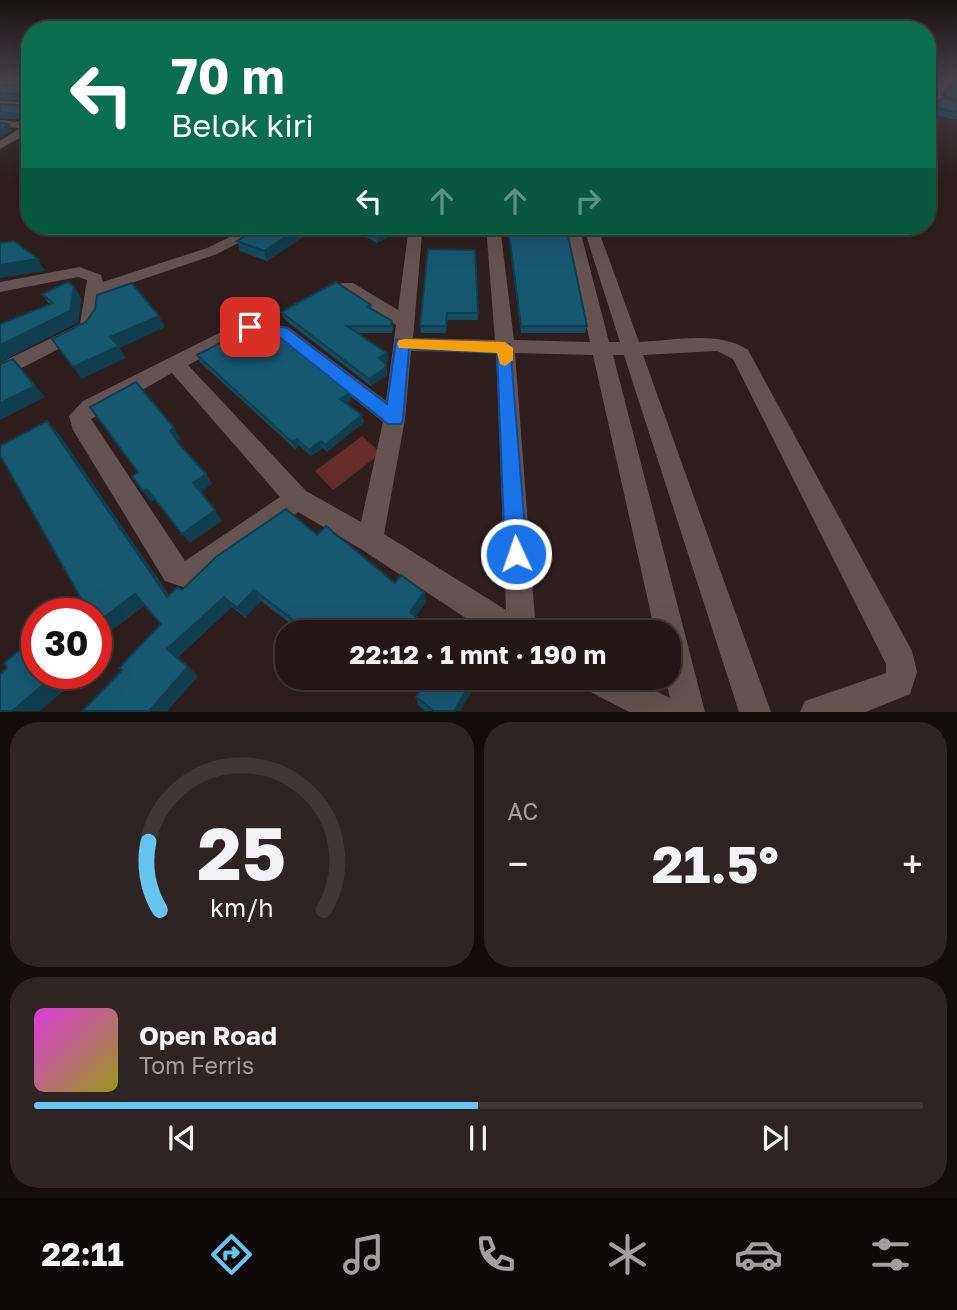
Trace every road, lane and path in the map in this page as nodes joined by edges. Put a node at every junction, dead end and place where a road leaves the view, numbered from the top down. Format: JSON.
{"nodes":[{"id":1,"x":0,"y":123,"type":"edge"},
{"id":2,"x":21,"y":126,"type":"edge"},
{"id":3,"x":21,"y":133,"type":"edge"},
{"id":4,"x":0,"y":146,"type":"edge"},
{"id":5,"x":245,"y":235,"type":"edge"},
{"id":6,"x":415,"y":235,"type":"edge"},
{"id":7,"x":495,"y":235,"type":"edge"},
{"id":8,"x":574,"y":235,"type":"edge"},
{"id":9,"x":593,"y":235,"type":"edge"},
{"id":10,"x":0,"y":287,"type":"edge"},
{"id":11,"x":347,"y":287,"type":"edge"},
{"id":12,"x":94,"y":290,"type":"junction"},
{"id":13,"x":404,"y":322,"type":"junction"},
{"id":14,"x":402,"y":344,"type":"junction"},
{"id":15,"x":505,"y":348,"type":"junction"},
{"id":16,"x":603,"y":348,"type":"junction"},
{"id":17,"x":630,"y":349,"type":"junction"},
{"id":18,"x":175,"y":364,"type":"junction"},
{"id":19,"x":0,"y":372,"type":"edge"},
{"id":20,"x":394,"y":419,"type":"junction"},
{"id":21,"x":297,"y":499,"type":"junction"},
{"id":22,"x":370,"y":540,"type":"junction"},
{"id":23,"x":495,"y":620,"type":"edge"},
{"id":24,"x":520,"y":620,"type":"edge"},
{"id":25,"x":620,"y":690,"type":"edge"},
{"id":26,"x":663,"y":712,"type":"edge"},
{"id":27,"x":689,"y":712,"type":"edge"},
{"id":28,"x":755,"y":712,"type":"edge"},
{"id":29,"x":816,"y":712,"type":"edge"}],
"edges":[{"from":1,"to":2,"type":"street"},
{"from":3,"to":4,"type":"street"},
{"from":5,"to":12,"type":"street"},
{"from":6,"to":13,"type":"street"},
{"from":7,"to":15,"type":"street"},
{"from":8,"to":16,"type":"street"},
{"from":9,"to":17,"type":"street"},
{"from":10,"to":12,"type":"street"},
{"from":11,"to":13,"type":"street"},
{"from":12,"to":19,"type":"street"},
{"from":13,"to":14,"type":"street"},
{"from":14,"to":15,"type":"street"},
{"from":14,"to":20,"type":"street"},
{"from":15,"to":16,"type":"street"},
{"from":15,"to":24,"type":"street"},
{"from":16,"to":17,"type":"street"},
{"from":16,"to":27,"type":"street"},
{"from":17,"to":28,"type":"street"},
{"from":17,"to":29,"type":"street"},
{"from":18,"to":20,"type":"street"},
{"from":18,"to":21,"type":"street"},
{"from":18,"to":21,"type":"street"},
{"from":20,"to":22,"type":"street"},
{"from":21,"to":22,"type":"street"},
{"from":22,"to":23,"type":"street"},
{"from":25,"to":26,"type":"street"}]}
